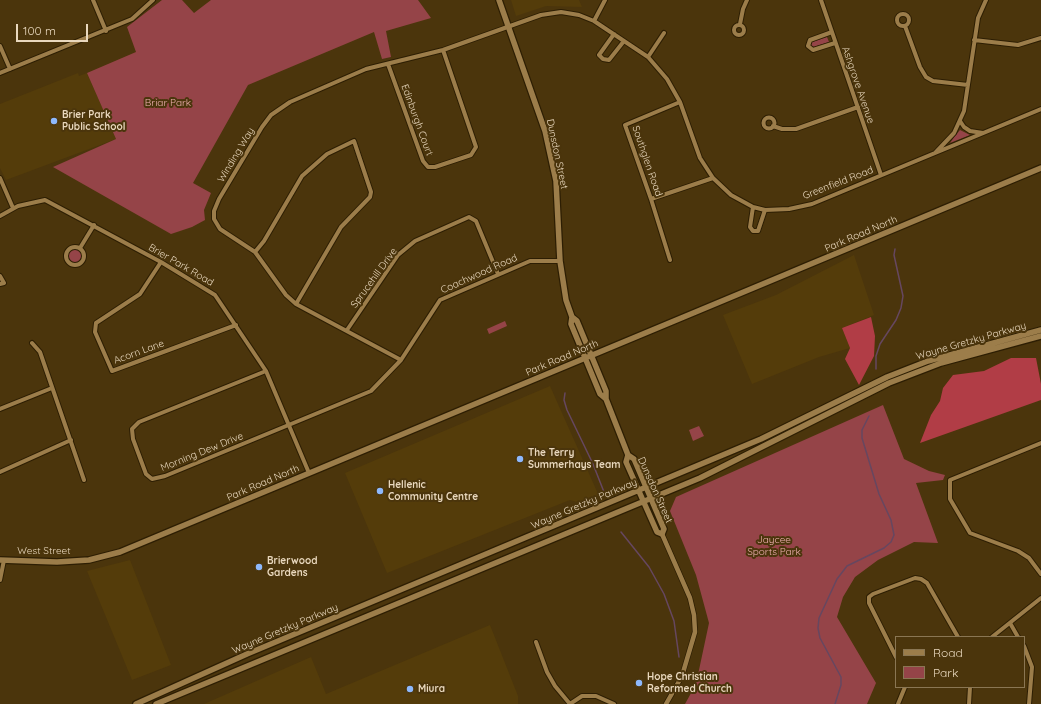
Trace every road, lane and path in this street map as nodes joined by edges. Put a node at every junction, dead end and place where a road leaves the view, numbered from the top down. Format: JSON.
{"nodes":[{"id":1,"x":93,"y":0,"type":"edge"},
{"id":2,"x":153,"y":0,"type":"edge"},
{"id":3,"x":499,"y":0,"type":"edge"},
{"id":4,"x":605,"y":0,"type":"edge"},
{"id":5,"x":747,"y":0,"type":"edge"},
{"id":6,"x":821,"y":0,"type":"edge"},
{"id":7,"x":986,"y":0,"type":"edge"},
{"id":8,"x":594,"y":21,"type":"junction"},
{"id":9,"x":740,"y":24,"type":"dead end"},
{"id":10,"x":508,"y":26,"type":"junction"},
{"id":11,"x":905,"y":26,"type":"dead end"},
{"id":12,"x":106,"y":31,"type":"junction"},
{"id":13,"x":832,"y":32,"type":"junction"},
{"id":14,"x":664,"y":33,"type":"dead end"},
{"id":15,"x":614,"y":34,"type":"junction"},
{"id":16,"x":1041,"y":38,"type":"edge"},
{"id":17,"x":974,"y":40,"type":"junction"},
{"id":18,"x":624,"y":41,"type":"junction"},
{"id":19,"x":835,"y":42,"type":"junction"},
{"id":20,"x":0,"y":46,"type":"edge"},
{"id":21,"x":443,"y":50,"type":"junction"},
{"id":22,"x":648,"y":57,"type":"junction"},
{"id":23,"x":388,"y":64,"type":"junction"},
{"id":24,"x":10,"y":69,"type":"junction"},
{"id":25,"x":0,"y":73,"type":"edge"},
{"id":26,"x":968,"y":85,"type":"junction"},
{"id":27,"x":680,"y":102,"type":"junction"},
{"id":28,"x":858,"y":107,"type":"junction"},
{"id":29,"x":1041,"y":110,"type":"edge"},
{"id":30,"x":960,"y":121,"type":"junction"},
{"id":31,"x":773,"y":126,"type":"dead end"},
{"id":32,"x":986,"y":132,"type":"junction"},
{"id":33,"x":935,"y":154,"type":"junction"},
{"id":34,"x":1041,"y":168,"type":"edge"},
{"id":35,"x":881,"y":175,"type":"junction"},
{"id":36,"x":0,"y":178,"type":"edge"},
{"id":37,"x":713,"y":178,"type":"junction"},
{"id":38,"x":651,"y":199,"type":"junction"},
{"id":39,"x":753,"y":207,"type":"junction"},
{"id":40,"x":13,"y":208,"type":"junction"},
{"id":41,"x":765,"y":210,"type":"junction"},
{"id":42,"x":0,"y":216,"type":"edge"},
{"id":43,"x":94,"y":225,"type":"junction"},
{"id":44,"x":80,"y":248,"type":"junction"},
{"id":45,"x":255,"y":252,"type":"junction"},
{"id":46,"x":560,"y":260,"type":"junction"},
{"id":47,"x":670,"y":260,"type":"dead end"},
{"id":48,"x":160,"y":262,"type":"junction"},
{"id":49,"x":498,"y":274,"type":"junction"},
{"id":50,"x":0,"y":276,"type":"edge"},
{"id":51,"x":0,"y":284,"type":"edge"},
{"id":52,"x":296,"y":304,"type":"junction"},
{"id":53,"x":572,"y":318,"type":"junction"},
{"id":54,"x":236,"y":325,"type":"junction"},
{"id":55,"x":347,"y":330,"type":"junction"},
{"id":56,"x":1041,"y":330,"type":"edge"},
{"id":57,"x":1041,"y":336,"type":"edge"},
{"id":58,"x":32,"y":343,"type":"dead end"},
{"id":59,"x":591,"y":356,"type":"junction"},
{"id":60,"x":584,"y":359,"type":"junction"},
{"id":61,"x":401,"y":360,"type":"junction"},
{"id":62,"x":266,"y":371,"type":"junction"},
{"id":63,"x":52,"y":388,"type":"junction"},
{"id":64,"x":606,"y":399,"type":"junction"},
{"id":65,"x":0,"y":409,"type":"edge"},
{"id":66,"x":289,"y":426,"type":"junction"},
{"id":67,"x":71,"y":440,"type":"junction"},
{"id":68,"x":1041,"y":442,"type":"edge"},
{"id":69,"x":628,"y":455,"type":"junction"},
{"id":70,"x":0,"y":472,"type":"edge"},
{"id":71,"x":309,"y":473,"type":"junction"},
{"id":72,"x":84,"y":480,"type":"dead end"},
{"id":73,"x":646,"y":488,"type":"junction"},
{"id":74,"x":639,"y":491,"type":"junction"},
{"id":75,"x":650,"y":498,"type":"junction"},
{"id":76,"x":643,"y":501,"type":"junction"},
{"id":77,"x":662,"y":534,"type":"junction"},
{"id":78,"x":2,"y":560,"type":"edge"},
{"id":79,"x":89,"y":560,"type":"joint"},
{"id":80,"x":1041,"y":574,"type":"edge"},
{"id":81,"x":0,"y":580,"type":"edge"},
{"id":82,"x":1041,"y":598,"type":"edge"},
{"id":83,"x":1010,"y":622,"type":"junction"},
{"id":84,"x":957,"y":636,"type":"edge"},
{"id":85,"x":993,"y":636,"type":"edge"},
{"id":86,"x":1017,"y":636,"type":"edge"},
{"id":87,"x":536,"y":642,"type":"dead end"},
{"id":88,"x":1025,"y":649,"type":"edge"},
{"id":89,"x":895,"y":655,"type":"edge"},
{"id":90,"x":905,"y":688,"type":"edge"},
{"id":91,"x":970,"y":688,"type":"edge"},
{"id":92,"x":136,"y":704,"type":"edge"},
{"id":93,"x":156,"y":704,"type":"edge"},
{"id":94,"x":570,"y":704,"type":"edge"},
{"id":95,"x":614,"y":704,"type":"edge"},
{"id":96,"x":666,"y":704,"type":"edge"},
{"id":97,"x":898,"y":704,"type":"edge"},
{"id":98,"x":969,"y":704,"type":"edge"},
{"id":99,"x":1029,"y":704,"type":"edge"}],
"edges":[{"from":1,"to":12,"type":"street"},
{"from":2,"to":12,"type":"street"},
{"from":3,"to":10,"type":"main road","name":"Dunsdon Street"},
{"from":4,"to":8,"type":"street"},
{"from":5,"to":9,"type":"street"},
{"from":6,"to":13,"type":"street","name":"Ashgrove Avenue"},
{"from":7,"to":17,"type":"street","name":"Greenfield Road"},
{"from":8,"to":10,"type":"street","name":"Greenfield Road"},
{"from":8,"to":15,"type":"street","name":"Greenfield Road"},
{"from":10,"to":21,"type":"street","name":"Winding Way"},
{"from":10,"to":46,"type":"main road","name":"Dunsdon Street"},
{"from":11,"to":26,"type":"street"},
{"from":12,"to":24,"type":"street"},
{"from":13,"to":19,"type":"street","name":"Ashgrove Avenue"},
{"from":13,"to":19,"type":"street"},
{"from":14,"to":22,"type":"street"},
{"from":15,"to":18,"type":"street","name":"Greenfield Road"},
{"from":15,"to":18,"type":"street"},
{"from":16,"to":17,"type":"street"},
{"from":17,"to":26,"type":"street","name":"Greenfield Road"},
{"from":18,"to":22,"type":"street","name":"Greenfield Road"},
{"from":19,"to":28,"type":"street","name":"Ashgrove Avenue"},
{"from":20,"to":24,"type":"street"},
{"from":21,"to":23,"type":"street","name":"Winding Way"},
{"from":21,"to":23,"type":"street","name":"Edinburgh Court"},
{"from":22,"to":27,"type":"street","name":"Greenfield Road"},
{"from":23,"to":45,"type":"street","name":"Winding Way"},
{"from":24,"to":25,"type":"street"},
{"from":26,"to":30,"type":"street","name":"Greenfield Road"},
{"from":27,"to":37,"type":"street","name":"Greenfield Road"},
{"from":27,"to":38,"type":"street","name":"Southglen Road"},
{"from":28,"to":31,"type":"street"},
{"from":28,"to":35,"type":"street","name":"Ashgrove Avenue"},
{"from":29,"to":32,"type":"street"},
{"from":30,"to":32,"type":"street"},
{"from":30,"to":33,"type":"street","name":"Greenfield Road"},
{"from":32,"to":33,"type":"street"},
{"from":33,"to":35,"type":"street","name":"Greenfield Road"},
{"from":34,"to":59,"type":"main road","name":"Park Road North"},
{"from":35,"to":41,"type":"street","name":"Greenfield Road"},
{"from":36,"to":40,"type":"street"},
{"from":37,"to":38,"type":"street"},
{"from":37,"to":39,"type":"street","name":"Greenfield Road"},
{"from":38,"to":47,"type":"street","name":"Southglen Road"},
{"from":39,"to":41,"type":"street","name":"Greenfield Road"},
{"from":39,"to":41,"type":"street"},
{"from":40,"to":42,"type":"street","name":"Brier Park Road"},
{"from":40,"to":43,"type":"street","name":"Brier Park Road"},
{"from":43,"to":44,"type":"street"},
{"from":43,"to":48,"type":"street","name":"Brier Park Road"},
{"from":44,"to":44,"type":"street"},
{"from":45,"to":52,"type":"street","name":"Winding Way"},
{"from":45,"to":52,"type":"street"},
{"from":46,"to":49,"type":"street","name":"Coachwood Road"},
{"from":46,"to":53,"type":"main road","name":"Dunsdon Street"},
{"from":48,"to":54,"type":"street","name":"Brier Park Road"},
{"from":48,"to":54,"type":"street","name":"Acorn Lane"},
{"from":49,"to":55,"type":"street","name":"Sprucehill Drive"},
{"from":49,"to":61,"type":"street","name":"Coachwood Road"},
{"from":50,"to":51,"type":"street"},
{"from":52,"to":55,"type":"street","name":"Winding Way"},
{"from":53,"to":59,"type":"main road","name":"Dunsdon Street"},
{"from":53,"to":60,"type":"main road","name":"Dunsdon Street"},
{"from":54,"to":62,"type":"street","name":"Brier Park Road"},
{"from":55,"to":61,"type":"street","name":"Winding Way"},
{"from":56,"to":73,"type":"main road","name":"Wayne Gretzky Parkway"},
{"from":57,"to":75,"type":"main road","name":"Wayne Gretzky Parkway"},
{"from":58,"to":63,"type":"street"},
{"from":59,"to":60,"type":"main road","name":"Park Road North"},
{"from":59,"to":64,"type":"main road","name":"Dunsdon Street"},
{"from":60,"to":64,"type":"main road","name":"Dunsdon Street"},
{"from":60,"to":71,"type":"main road","name":"Park Road North"},
{"from":61,"to":66,"type":"street","name":"Coachwood Road"},
{"from":62,"to":66,"type":"street","name":"Brier Park Road"},
{"from":62,"to":66,"type":"street","name":"Morning Dew Drive"},
{"from":63,"to":65,"type":"street"},
{"from":63,"to":67,"type":"street"},
{"from":64,"to":69,"type":"main road","name":"Dunsdon Street"},
{"from":66,"to":71,"type":"street","name":"Brier Park Road"},
{"from":67,"to":70,"type":"street"},
{"from":67,"to":72,"type":"street"},
{"from":68,"to":80,"type":"street"},
{"from":69,"to":73,"type":"main road","name":"Dunsdon Street"},
{"from":69,"to":74,"type":"main road","name":"Dunsdon Street"},
{"from":71,"to":79,"type":"main road","name":"Park Road North"},
{"from":73,"to":74,"type":"main road","name":"Wayne Gretzky Parkway"},
{"from":73,"to":75,"type":"main road","name":"Dunsdon Street"},
{"from":74,"to":76,"type":"main road","name":"Dunsdon Street"},
{"from":74,"to":92,"type":"main road","name":"Wayne Gretzky Parkway"},
{"from":75,"to":76,"type":"main road","name":"Wayne Gretzky Parkway"},
{"from":75,"to":77,"type":"main road","name":"Dunsdon Street"},
{"from":76,"to":77,"type":"main road","name":"Dunsdon Street"},
{"from":76,"to":93,"type":"main road","name":"Wayne Gretzky Parkway"},
{"from":77,"to":96,"type":"street","name":"Dunsdon Street"},
{"from":78,"to":79,"type":"main road","name":"West Street"},
{"from":78,"to":81,"type":"street"},
{"from":82,"to":83,"type":"street"},
{"from":83,"to":85,"type":"street"},
{"from":83,"to":86,"type":"street"},
{"from":84,"to":89,"type":"street"},
{"from":87,"to":94,"type":"street"},
{"from":88,"to":99,"type":"street"},
{"from":90,"to":97,"type":"street"},
{"from":91,"to":98,"type":"street"},
{"from":94,"to":95,"type":"street"}]}
